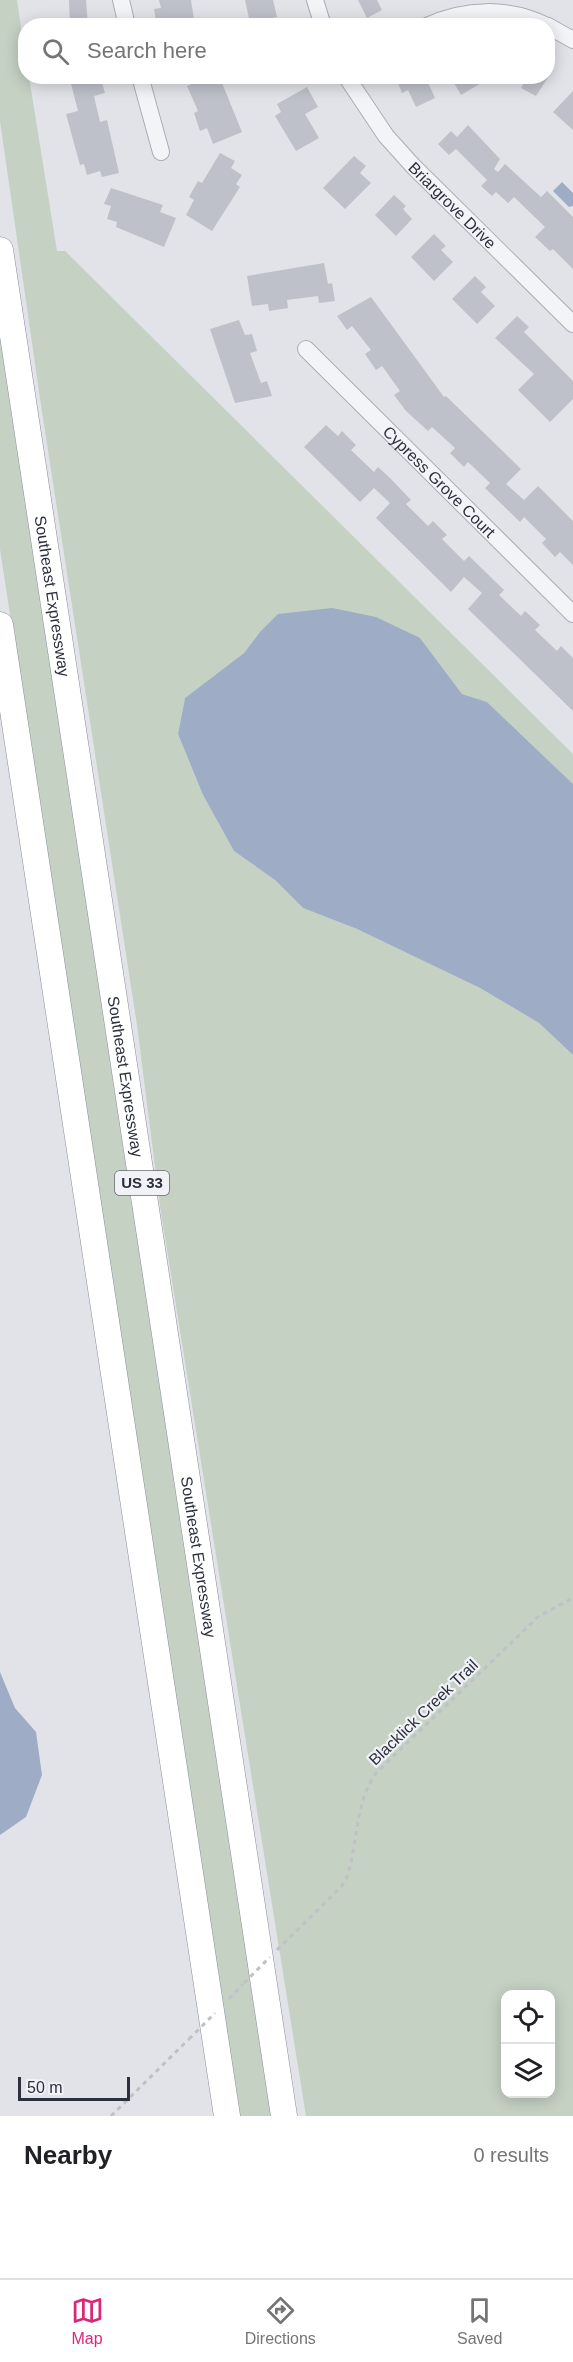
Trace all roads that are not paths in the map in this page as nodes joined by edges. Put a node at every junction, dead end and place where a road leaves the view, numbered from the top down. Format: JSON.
{"nodes":[{"id":1,"x":121,"y":0,"type":"edge"},
{"id":2,"x":315,"y":0,"type":"edge"},
{"id":3,"x":498,"y":6,"type":"edge"},
{"id":4,"x":125,"y":18,"type":"edge"},
{"id":5,"x":320,"y":18,"type":"edge"},
{"id":6,"x":446,"y":18,"type":"edge"},
{"id":7,"x":527,"y":18,"type":"edge"},
{"id":8,"x":555,"y":30,"type":"edge"},
{"id":9,"x":573,"y":40,"type":"edge"},
{"id":10,"x":142,"y":84,"type":"edge"},
{"id":11,"x":351,"y":84,"type":"edge"},
{"id":12,"x":161,"y":152,"type":"dead end"},
{"id":13,"x":0,"y":250,"type":"edge"},
{"id":14,"x":573,"y":324,"type":"edge"},
{"id":15,"x":306,"y":349,"type":"dead end"},
{"id":16,"x":573,"y":614,"type":"edge"},
{"id":17,"x":0,"y":625,"type":"edge"},
{"id":18,"x":227,"y":2116,"type":"edge"},
{"id":19,"x":284,"y":2116,"type":"edge"}],
"edges":[{"from":1,"to":4,"type":"street"},
{"from":2,"to":5,"type":"street"},
{"from":3,"to":6,"type":"street"},
{"from":3,"to":7,"type":"street"},
{"from":8,"to":9,"type":"street"},
{"from":10,"to":12,"type":"street"},
{"from":11,"to":14,"type":"street","name":"Briargrove Drive"},
{"from":13,"to":19,"type":"highway","name":"Southeast Expressway","number":"US 33"},
{"from":15,"to":16,"type":"street","name":"Cypress Grove Court"},
{"from":17,"to":18,"type":"highway"}]}
